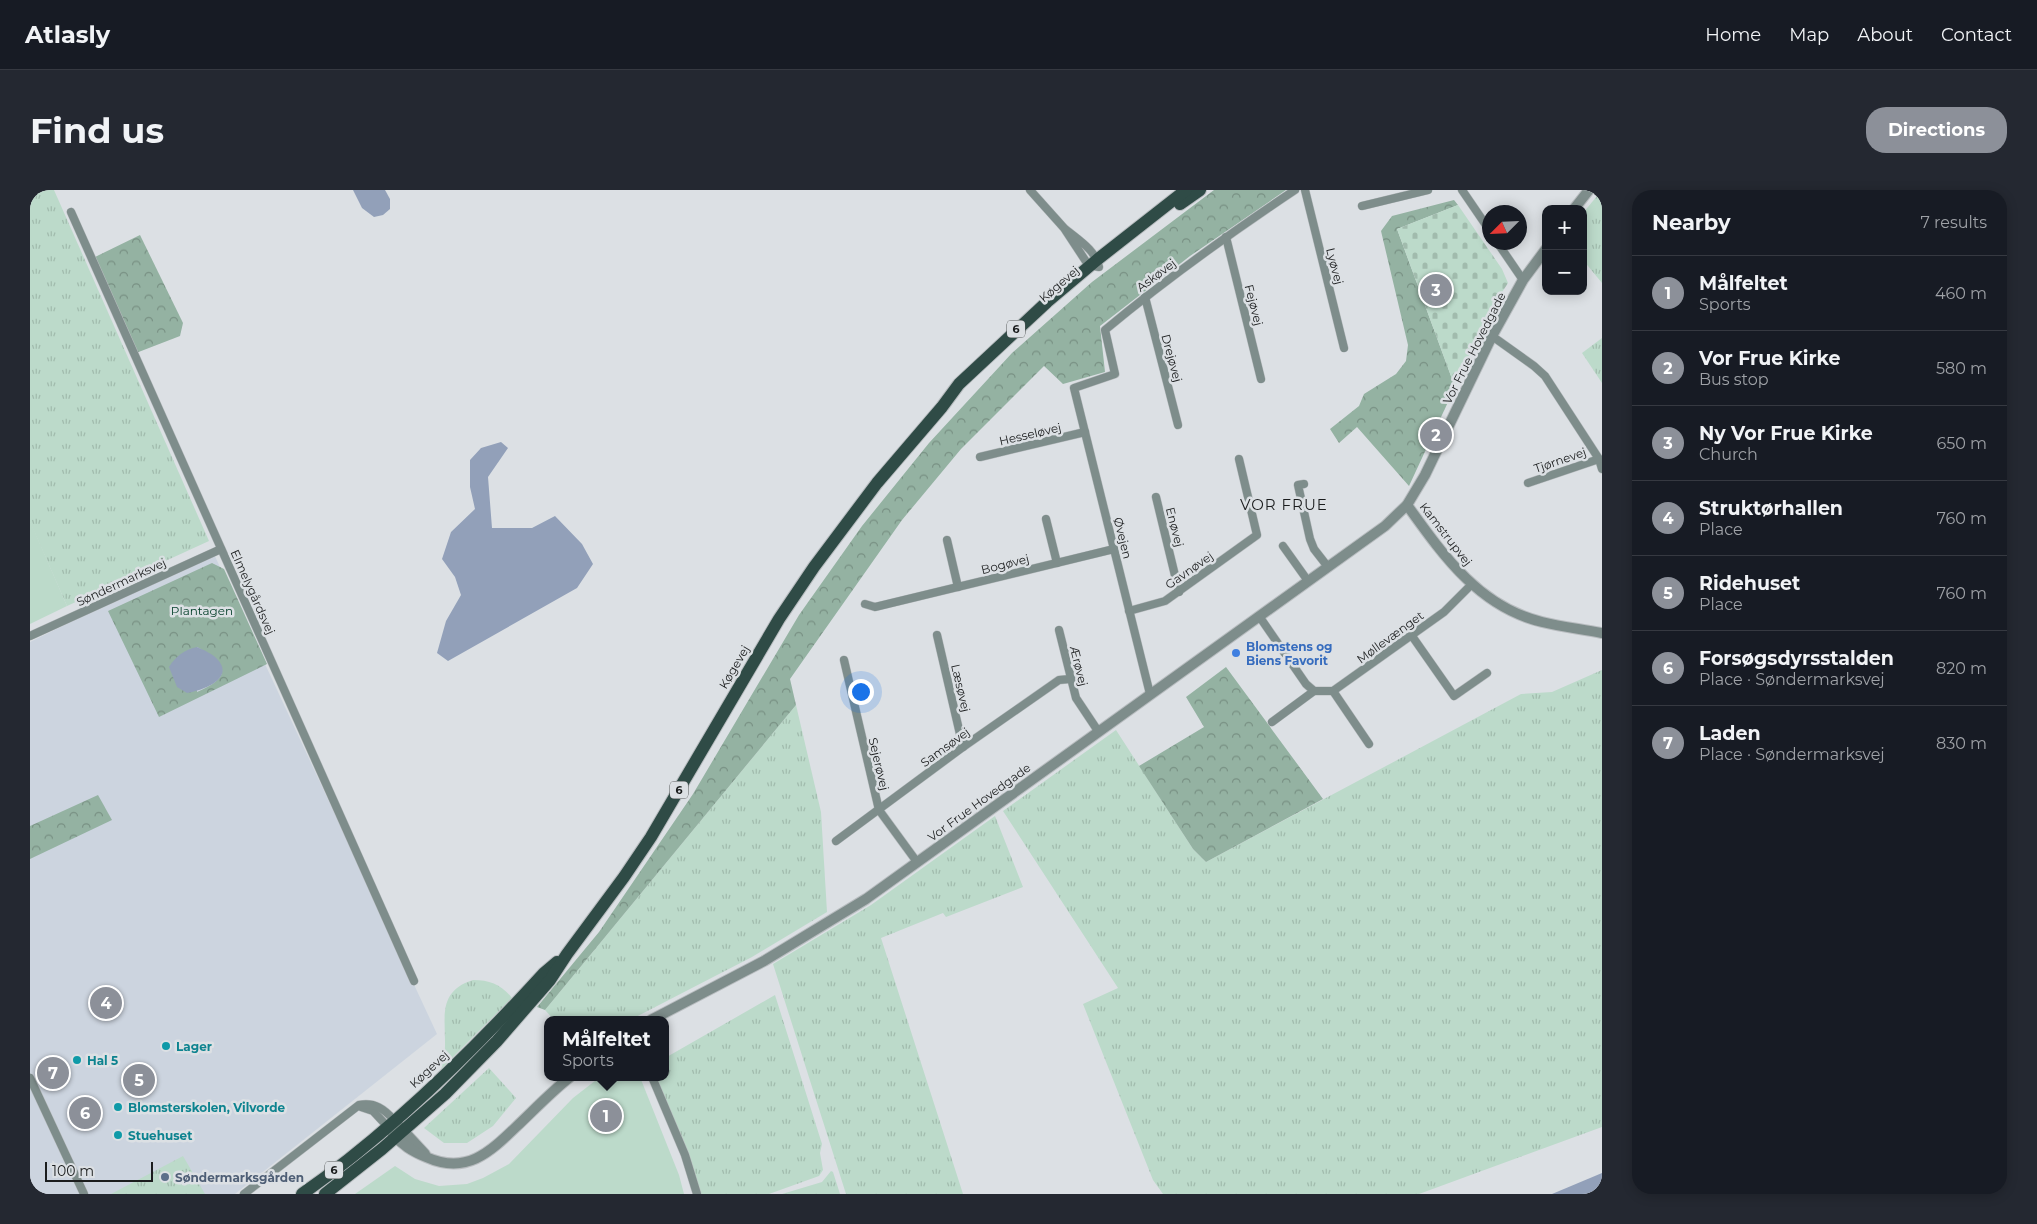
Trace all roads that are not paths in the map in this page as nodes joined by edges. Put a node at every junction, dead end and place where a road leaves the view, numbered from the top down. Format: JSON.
{"nodes":[{"id":1,"x":1186,"y":190,"type":"edge"},
{"id":2,"x":1200,"y":190,"type":"edge"},
{"id":3,"x":1295,"y":190,"type":"edge"},
{"id":4,"x":1305,"y":190,"type":"edge"},
{"id":5,"x":1428,"y":190,"type":"edge"},
{"id":6,"x":1462,"y":190,"type":"edge"},
{"id":7,"x":1589,"y":190,"type":"edge"},
{"id":8,"x":1033,"y":193,"type":"edge"},
{"id":9,"x":1577,"y":205,"type":"edge"},
{"id":10,"x":1362,"y":206,"type":"dead end"},
{"id":11,"x":70,"y":212,"type":"dead end"},
{"id":12,"x":1482,"y":219,"type":"edge"},
{"id":13,"x":1226,"y":237,"type":"junction"},
{"id":14,"x":1502,"y":250,"type":"edge"},
{"id":15,"x":1545,"y":250,"type":"edge"},
{"id":16,"x":1095,"y":264,"type":"junction"},
{"id":17,"x":1523,"y":280,"type":"junction"},
{"id":18,"x":1145,"y":297,"type":"junction"},
{"id":19,"x":1492,"y":336,"type":"junction"},
{"id":20,"x":1344,"y":348,"type":"dead end"},
{"id":21,"x":1261,"y":379,"type":"dead end"},
{"id":22,"x":1074,"y":388,"type":"joint"},
{"id":23,"x":1178,"y":426,"type":"dead end"},
{"id":24,"x":1085,"y":432,"type":"junction"},
{"id":25,"x":980,"y":457,"type":"dead end"},
{"id":26,"x":1239,"y":459,"type":"dead end"},
{"id":27,"x":1599,"y":459,"type":"junction"},
{"id":28,"x":1602,"y":469,"type":"edge"},
{"id":29,"x":1528,"y":483,"type":"dead end"},
{"id":30,"x":1304,"y":484,"type":"dead end"},
{"id":31,"x":1156,"y":497,"type":"dead end"},
{"id":32,"x":1407,"y":505,"type":"junction"},
{"id":33,"x":1046,"y":519,"type":"dead end"},
{"id":34,"x":947,"y":540,"type":"dead end"},
{"id":35,"x":1283,"y":546,"type":"dead end"},
{"id":36,"x":221,"y":548,"type":"junction"},
{"id":37,"x":1114,"y":549,"type":"junction"},
{"id":38,"x":1057,"y":563,"type":"junction"},
{"id":39,"x":1328,"y":567,"type":"junction"},
{"id":40,"x":1308,"y":581,"type":"junction"},
{"id":41,"x":1471,"y":585,"type":"junction"},
{"id":42,"x":958,"y":587,"type":"junction"},
{"id":43,"x":1179,"y":592,"type":"junction"},
{"id":44,"x":865,"y":604,"type":"dead end"},
{"id":45,"x":1129,"y":611,"type":"junction"},
{"id":46,"x":1260,"y":616,"type":"junction"},
{"id":47,"x":1059,"y":630,"type":"dead end"},
{"id":48,"x":1602,"y":633,"type":"edge"},
{"id":49,"x":937,"y":635,"type":"dead end"},
{"id":50,"x":30,"y":636,"type":"edge"},
{"id":51,"x":1412,"y":636,"type":"junction"},
{"id":52,"x":844,"y":660,"type":"dead end"},
{"id":53,"x":1487,"y":673,"type":"dead end"},
{"id":54,"x":1070,"y":679,"type":"junction"},
{"id":55,"x":1314,"y":691,"type":"junction"},
{"id":56,"x":1333,"y":691,"type":"junction"},
{"id":57,"x":1150,"y":694,"type":"junction"},
{"id":58,"x":1272,"y":722,"type":"dead end"},
{"id":59,"x":1098,"y":731,"type":"junction"},
{"id":60,"x":1369,"y":744,"type":"dead end"},
{"id":61,"x":963,"y":747,"type":"junction"},
{"id":62,"x":879,"y":810,"type":"junction"},
{"id":63,"x":836,"y":842,"type":"dead end"},
{"id":64,"x":917,"y":862,"type":"junction"},
{"id":65,"x":567,"y":954,"type":"junction"},
{"id":66,"x":414,"y":981,"type":"dead end"},
{"id":67,"x":659,"y":1016,"type":"edge"},
{"id":68,"x":30,"y":1078,"type":"edge"},
{"id":69,"x":566,"y":1081,"type":"edge"},
{"id":70,"x":654,"y":1081,"type":"edge"},
{"id":71,"x":391,"y":1123,"type":"junction"},
{"id":72,"x":399,"y":1134,"type":"junction"},
{"id":73,"x":84,"y":1194,"type":"edge"},
{"id":74,"x":244,"y":1194,"type":"edge"},
{"id":75,"x":302,"y":1194,"type":"edge"},
{"id":76,"x":325,"y":1194,"type":"edge"},
{"id":77,"x":697,"y":1194,"type":"edge"}],
"edges":[{"from":1,"to":16,"type":"main road","name":"Køgevej","number":"6"},
{"from":2,"to":16,"type":"main road","name":"Køgevej","number":"6"},
{"from":3,"to":13,"type":"street","name":"Askøvej"},
{"from":4,"to":20,"type":"street","name":"Lyøvej"},
{"from":5,"to":10,"type":"street"},
{"from":6,"to":12,"type":"street"},
{"from":7,"to":9,"type":"street"},
{"from":8,"to":16,"type":"street"},
{"from":11,"to":36,"type":"street","name":"Elmelygårdsvej"},
{"from":13,"to":18,"type":"street","name":"Askøvej"},
{"from":13,"to":21,"type":"street","name":"Fejøvej"},
{"from":14,"to":17,"type":"street"},
{"from":15,"to":17,"type":"street","name":"Vor Frue Hovedgade"},
{"from":16,"to":65,"type":"main road","name":"Køgevej","number":"6"},
{"from":17,"to":19,"type":"street","name":"Vor Frue Hovedgade"},
{"from":18,"to":22,"type":"street","name":"Askøvej"},
{"from":18,"to":23,"type":"street","name":"Drejøvej"},
{"from":19,"to":27,"type":"street"},
{"from":19,"to":32,"type":"street","name":"Vor Frue Hovedgade"},
{"from":22,"to":24,"type":"street","name":"Øvejen"},
{"from":24,"to":25,"type":"street","name":"Hesseløvej"},
{"from":24,"to":37,"type":"street","name":"Øvejen"},
{"from":26,"to":43,"type":"street","name":"Gavnøvej"},
{"from":27,"to":28,"type":"street"},
{"from":27,"to":29,"type":"street","name":"Tjørnevej"},
{"from":30,"to":39,"type":"street"},
{"from":31,"to":43,"type":"street","name":"Enøvej"},
{"from":32,"to":39,"type":"street","name":"Vor Frue Hovedgade"},
{"from":32,"to":41,"type":"street","name":"Kamstrupvej"},
{"from":33,"to":38,"type":"street"},
{"from":34,"to":42,"type":"street"},
{"from":35,"to":40,"type":"street"},
{"from":36,"to":50,"type":"street","name":"Søndermarksvej"},
{"from":36,"to":66,"type":"street","name":"Elmelygårdsvej"},
{"from":37,"to":38,"type":"street","name":"Bogøvej"},
{"from":37,"to":45,"type":"street","name":"Øvejen"},
{"from":38,"to":42,"type":"street","name":"Bogøvej"},
{"from":39,"to":40,"type":"street","name":"Vor Frue Hovedgade"},
{"from":40,"to":46,"type":"street","name":"Vor Frue Hovedgade"},
{"from":41,"to":48,"type":"street","name":"Kamstrupvej"},
{"from":41,"to":51,"type":"street","name":"Møllevænget"},
{"from":42,"to":44,"type":"street","name":"Bogøvej"},
{"from":43,"to":45,"type":"street","name":"Gavnøvej"},
{"from":45,"to":57,"type":"street","name":"Øvejen"},
{"from":46,"to":55,"type":"street"},
{"from":46,"to":57,"type":"street","name":"Vor Frue Hovedgade"},
{"from":47,"to":54,"type":"street","name":"Ærøvej"},
{"from":49,"to":61,"type":"street","name":"Læsøvej"},
{"from":51,"to":53,"type":"street"},
{"from":51,"to":56,"type":"street","name":"Møllevænget"},
{"from":52,"to":62,"type":"street","name":"Sejerøvej"},
{"from":54,"to":59,"type":"street","name":"Ærøvej"},
{"from":54,"to":61,"type":"street","name":"Samsøvej"},
{"from":55,"to":56,"type":"street"},
{"from":55,"to":58,"type":"street"},
{"from":56,"to":60,"type":"street"},
{"from":57,"to":59,"type":"street","name":"Vor Frue Hovedgade"},
{"from":59,"to":64,"type":"street","name":"Vor Frue Hovedgade"},
{"from":61,"to":62,"type":"street","name":"Samsøvej"},
{"from":62,"to":63,"type":"street","name":"Samsøvej"},
{"from":62,"to":64,"type":"street","name":"Sejerøvej"},
{"from":64,"to":67,"type":"street","name":"Vor Frue Hovedgade"},
{"from":65,"to":71,"type":"main road","name":"Køgevej","number":"6"},
{"from":65,"to":72,"type":"main road","name":"Køgevej","number":"6"},
{"from":68,"to":73,"type":"street"},
{"from":69,"to":72,"type":"street"},
{"from":70,"to":77,"type":"street"},
{"from":71,"to":72,"type":"street"},
{"from":71,"to":74,"type":"street"},
{"from":71,"to":75,"type":"main road","name":"Køgevej","number":"6"},
{"from":72,"to":76,"type":"main road","name":"Køgevej","number":"6"}]}
